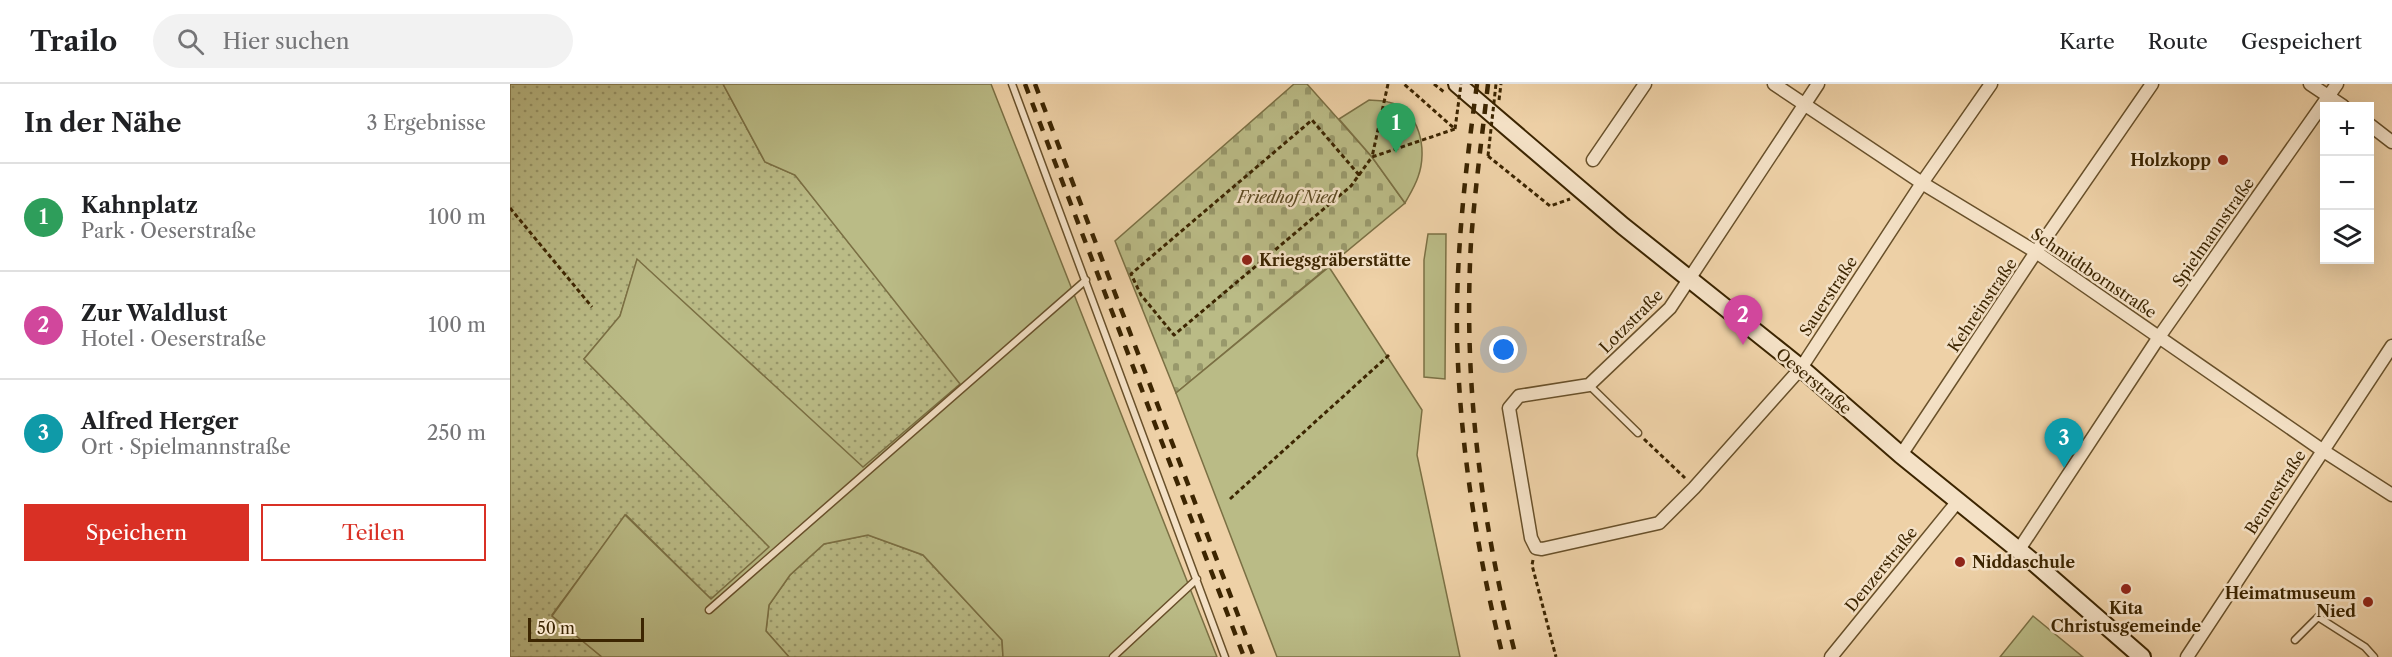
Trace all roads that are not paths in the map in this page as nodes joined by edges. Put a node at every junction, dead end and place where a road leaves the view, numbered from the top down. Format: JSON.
{"nodes":[{"id":1,"x":1012,"y":84,"type":"edge"},
{"id":2,"x":1459,"y":84,"type":"edge"},
{"id":3,"x":1645,"y":84,"type":"edge"},
{"id":4,"x":1774,"y":84,"type":"edge"},
{"id":5,"x":1818,"y":84,"type":"edge"},
{"id":6,"x":1991,"y":84,"type":"edge"},
{"id":7,"x":2152,"y":84,"type":"edge"},
{"id":8,"x":2310,"y":84,"type":"edge"},
{"id":9,"x":2337,"y":84,"type":"edge"},
{"id":10,"x":2328,"y":96,"type":"junction"},
{"id":11,"x":2337,"y":102,"type":"edge"},
{"id":12,"x":1804,"y":103,"type":"junction"},
{"id":13,"x":2374,"y":128,"type":"edge"},
{"id":14,"x":2392,"y":142,"type":"edge"},
{"id":15,"x":1593,"y":160,"type":"dead end"},
{"id":16,"x":1922,"y":183,"type":"junction"},
{"id":17,"x":2036,"y":252,"type":"junction"},
{"id":18,"x":1690,"y":279,"type":"junction"},
{"id":19,"x":1086,"y":280,"type":"junction"},
{"id":20,"x":2159,"y":338,"type":"junction"},
{"id":21,"x":2392,"y":346,"type":"edge"},
{"id":22,"x":1801,"y":368,"type":"junction"},
{"id":23,"x":1589,"y":385,"type":"junction"},
{"id":24,"x":1638,"y":433,"type":"road end"},
{"id":25,"x":2322,"y":450,"type":"junction"},
{"id":26,"x":1901,"y":455,"type":"junction"},
{"id":27,"x":2392,"y":495,"type":"edge"},
{"id":28,"x":1958,"y":501,"type":"junction"},
{"id":29,"x":2018,"y":551,"type":"junction"},
{"id":30,"x":1197,"y":579,"type":"junction"},
{"id":31,"x":709,"y":610,"type":"dead end"},
{"id":32,"x":2295,"y":640,"type":"dead end"},
{"id":33,"x":1113,"y":657,"type":"edge"},
{"id":34,"x":1225,"y":657,"type":"edge"},
{"id":35,"x":1831,"y":657,"type":"edge"},
{"id":36,"x":2142,"y":657,"type":"edge"},
{"id":37,"x":2187,"y":657,"type":"edge"},
{"id":38,"x":2374,"y":657,"type":"edge"}],
"edges":[{"from":1,"to":19,"type":"lane"},
{"from":2,"to":18,"type":"street","name":"Oeserstraße"},
{"from":3,"to":15,"type":"street"},
{"from":4,"to":12,"type":"street","name":"Schmidtbornstraße"},
{"from":5,"to":12,"type":"street","name":"Lotzstraße"},
{"from":6,"to":16,"type":"street","name":"Sauerstraße"},
{"from":7,"to":17,"type":"street","name":"Kehreinstraße"},
{"from":8,"to":10,"type":"street"},
{"from":9,"to":10,"type":"street","name":"Spielmannstraße"},
{"from":10,"to":11,"type":"street"},
{"from":10,"to":20,"type":"street","name":"Spielmannstraße"},
{"from":12,"to":16,"type":"street","name":"Schmidtbornstraße"},
{"from":12,"to":18,"type":"street","name":"Lotzstraße"},
{"from":13,"to":14,"type":"street"},
{"from":16,"to":17,"type":"street","name":"Schmidtbornstraße"},
{"from":16,"to":22,"type":"street","name":"Sauerstraße"},
{"from":17,"to":20,"type":"street","name":"Schmidtbornstraße"},
{"from":17,"to":26,"type":"street","name":"Kehreinstraße"},
{"from":18,"to":22,"type":"street","name":"Oeserstraße"},
{"from":18,"to":23,"type":"street","name":"Lotzstraße"},
{"from":19,"to":30,"type":"lane"},
{"from":19,"to":31,"type":"lane"},
{"from":20,"to":25,"type":"street","name":"Schmidtbornstraße"},
{"from":20,"to":29,"type":"street","name":"Spielmannstraße"},
{"from":21,"to":25,"type":"street","name":"Beunestraße"},
{"from":22,"to":23,"type":"street","name":"Sauerstraße"},
{"from":22,"to":26,"type":"street","name":"Oeserstraße"},
{"from":23,"to":24,"type":"lane"},
{"from":25,"to":27,"type":"street","name":"Schmidtbornstraße"},
{"from":25,"to":37,"type":"street","name":"Beunestraße"},
{"from":26,"to":28,"type":"street","name":"Oeserstraße"},
{"from":28,"to":29,"type":"street","name":"Oeserstraße"},
{"from":28,"to":35,"type":"street","name":"Denzerstraße"},
{"from":29,"to":36,"type":"street","name":"Oeserstraße"},
{"from":30,"to":33,"type":"lane"},
{"from":30,"to":34,"type":"lane"},
{"from":32,"to":38,"type":"lane"}]}
